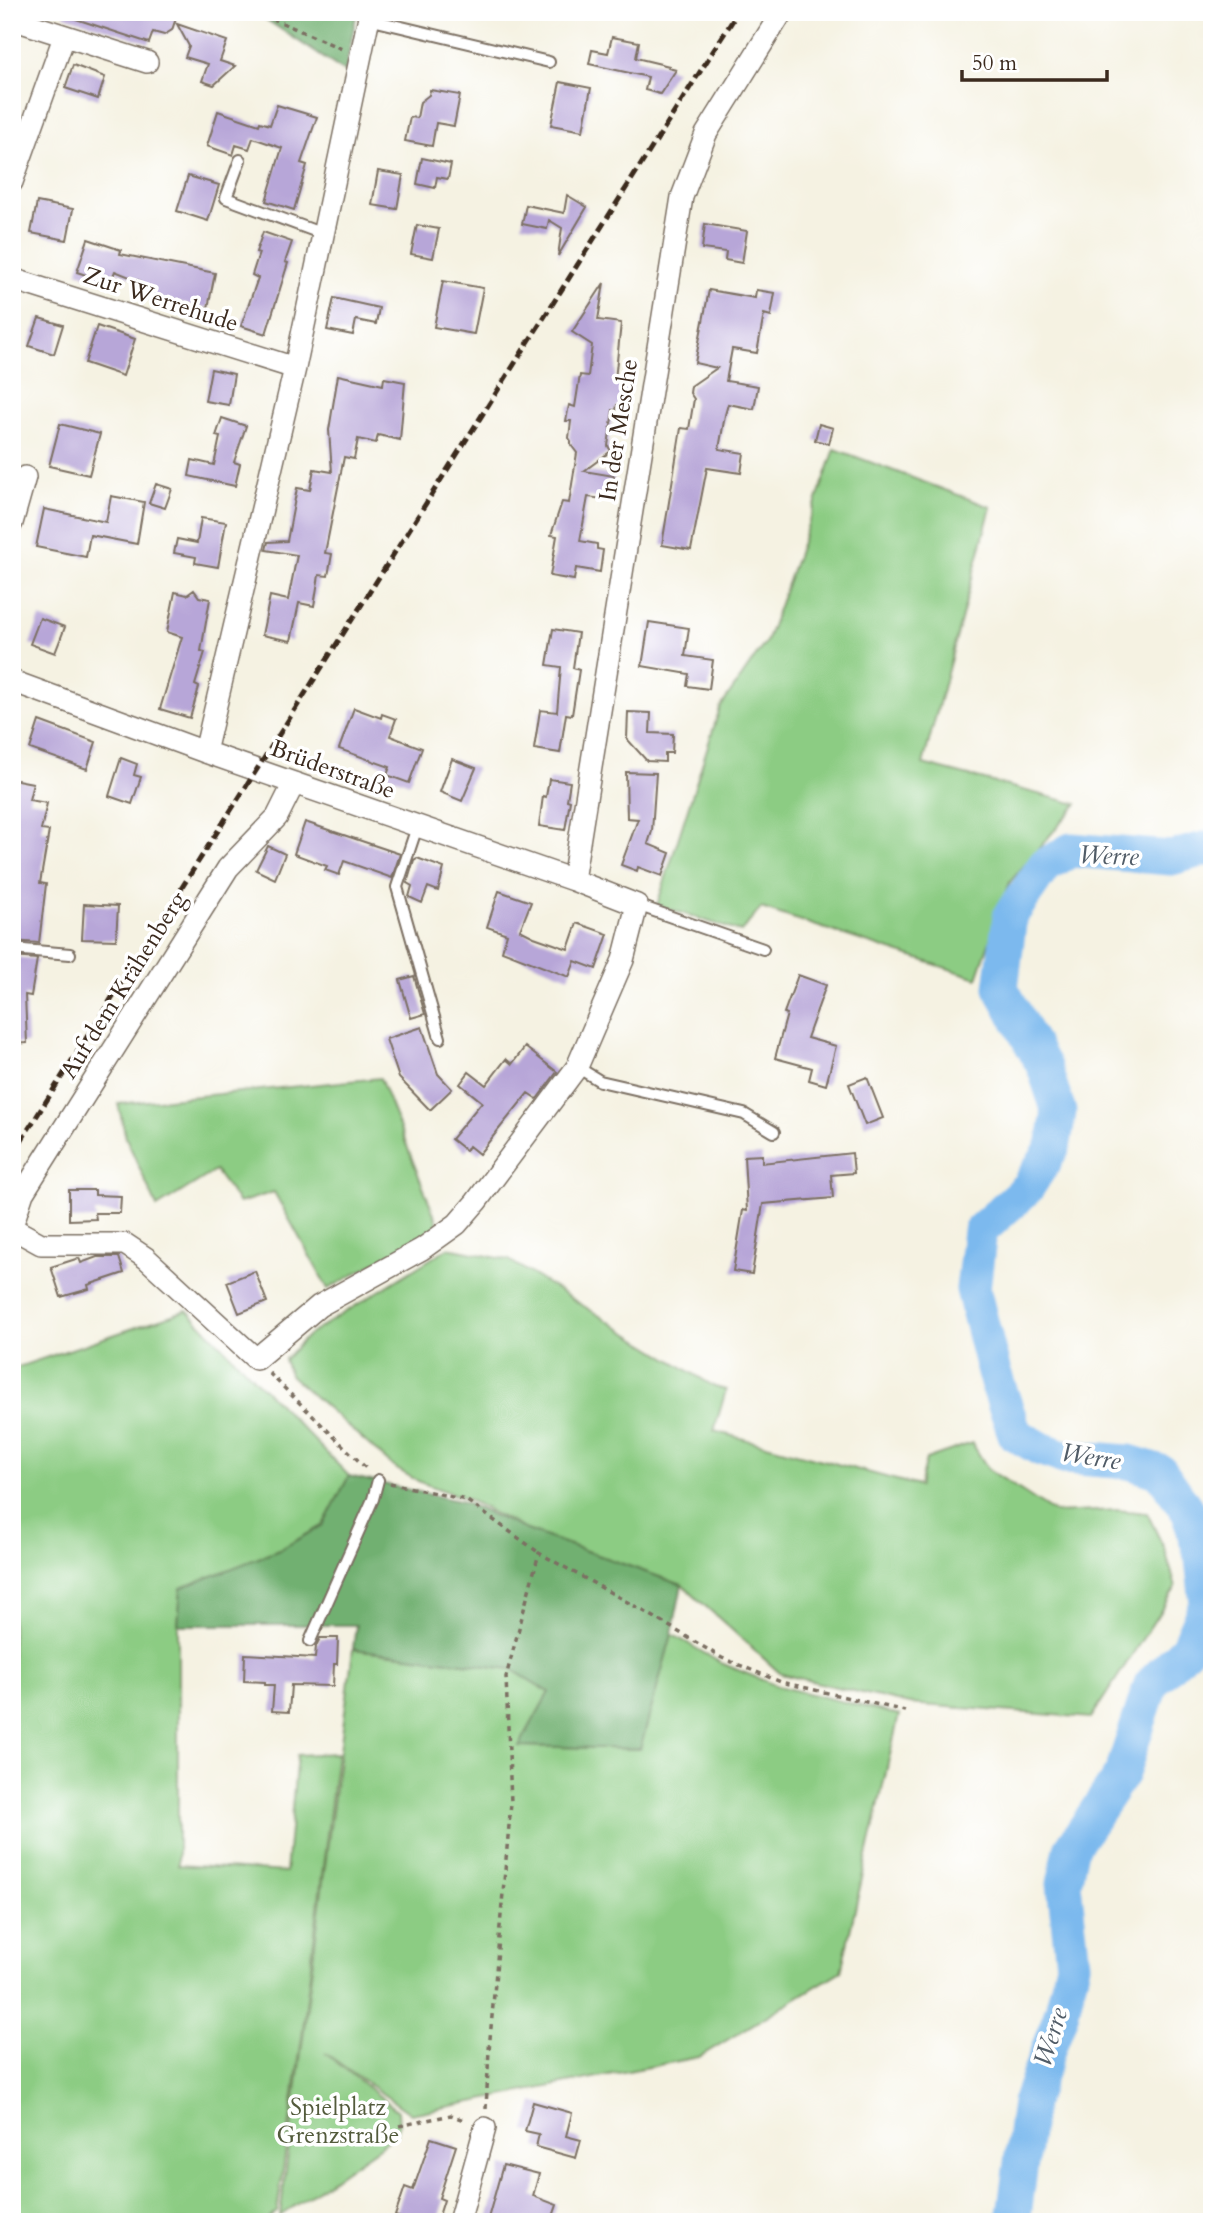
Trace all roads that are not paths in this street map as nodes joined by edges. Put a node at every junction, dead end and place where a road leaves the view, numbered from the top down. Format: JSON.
{"nodes":[{"id":1,"x":782,"y":12,"type":"edge"},
{"id":2,"x":369,"y":16,"type":"edge"},
{"id":3,"x":12,"y":19,"type":"edge"},
{"id":4,"x":64,"y":37,"type":"junction"},
{"id":5,"x":147,"y":62,"type":"dead end"},
{"id":6,"x":549,"y":62,"type":"dead end"},
{"id":7,"x":240,"y":160,"type":"dead end"},
{"id":8,"x":12,"y":182,"type":"edge"},
{"id":9,"x":323,"y":234,"type":"junction"},
{"id":10,"x":12,"y":279,"type":"edge"},
{"id":11,"x":295,"y":369,"type":"junction"},
{"id":12,"x":25,"y":477,"type":"dead end"},
{"id":13,"x":12,"y":523,"type":"edge"},
{"id":14,"x":12,"y":681,"type":"edge"},
{"id":15,"x":205,"y":752,"type":"junction"},
{"id":16,"x":294,"y":783,"type":"junction"},
{"id":17,"x":417,"y":827,"type":"junction"},
{"id":18,"x":573,"y":880,"type":"junction"},
{"id":19,"x":636,"y":905,"type":"junction"},
{"id":20,"x":12,"y":948,"type":"edge"},
{"id":21,"x":763,"y":949,"type":"dead end"},
{"id":22,"x":70,"y":954,"type":"dead end"},
{"id":23,"x":440,"y":1038,"type":"dead end"},
{"id":24,"x":577,"y":1068,"type":"junction"},
{"id":25,"x":774,"y":1132,"type":"dead end"},
{"id":26,"x":12,"y":1227,"type":"edge"},
{"id":27,"x":378,"y":1480,"type":"road end"},
{"id":28,"x":310,"y":1641,"type":"dead end"},
{"id":29,"x":485,"y":2128,"type":"road end"},
{"id":30,"x":459,"y":2222,"type":"edge"}],
"edges":[{"from":1,"to":18,"type":"street","name":"In der Mesche"},
{"from":2,"to":6,"type":"lane"},
{"from":2,"to":9,"type":"street"},
{"from":3,"to":4,"type":"street"},
{"from":4,"to":5,"type":"street"},
{"from":4,"to":8,"type":"street"},
{"from":7,"to":9,"type":"lane"},
{"from":9,"to":11,"type":"street"},
{"from":10,"to":11,"type":"street","name":"Zur Werrehude"},
{"from":11,"to":15,"type":"street"},
{"from":12,"to":13,"type":"street"},
{"from":14,"to":15,"type":"street","name":"Brüderstraße"},
{"from":15,"to":16,"type":"street","name":"Brüderstraße"},
{"from":16,"to":17,"type":"street","name":"Brüderstraße"},
{"from":16,"to":26,"type":"street","name":"Auf dem Krähenberg"},
{"from":17,"to":18,"type":"street","name":"Brüderstraße"},
{"from":17,"to":23,"type":"lane"},
{"from":18,"to":19,"type":"street","name":"Brüderstraße"},
{"from":19,"to":21,"type":"lane"},
{"from":19,"to":24,"type":"street"},
{"from":20,"to":22,"type":"lane"},
{"from":24,"to":25,"type":"lane"},
{"from":24,"to":26,"type":"street","name":"Auf dem Krähenberg"},
{"from":27,"to":28,"type":"lane"},
{"from":29,"to":30,"type":"street"}]}
